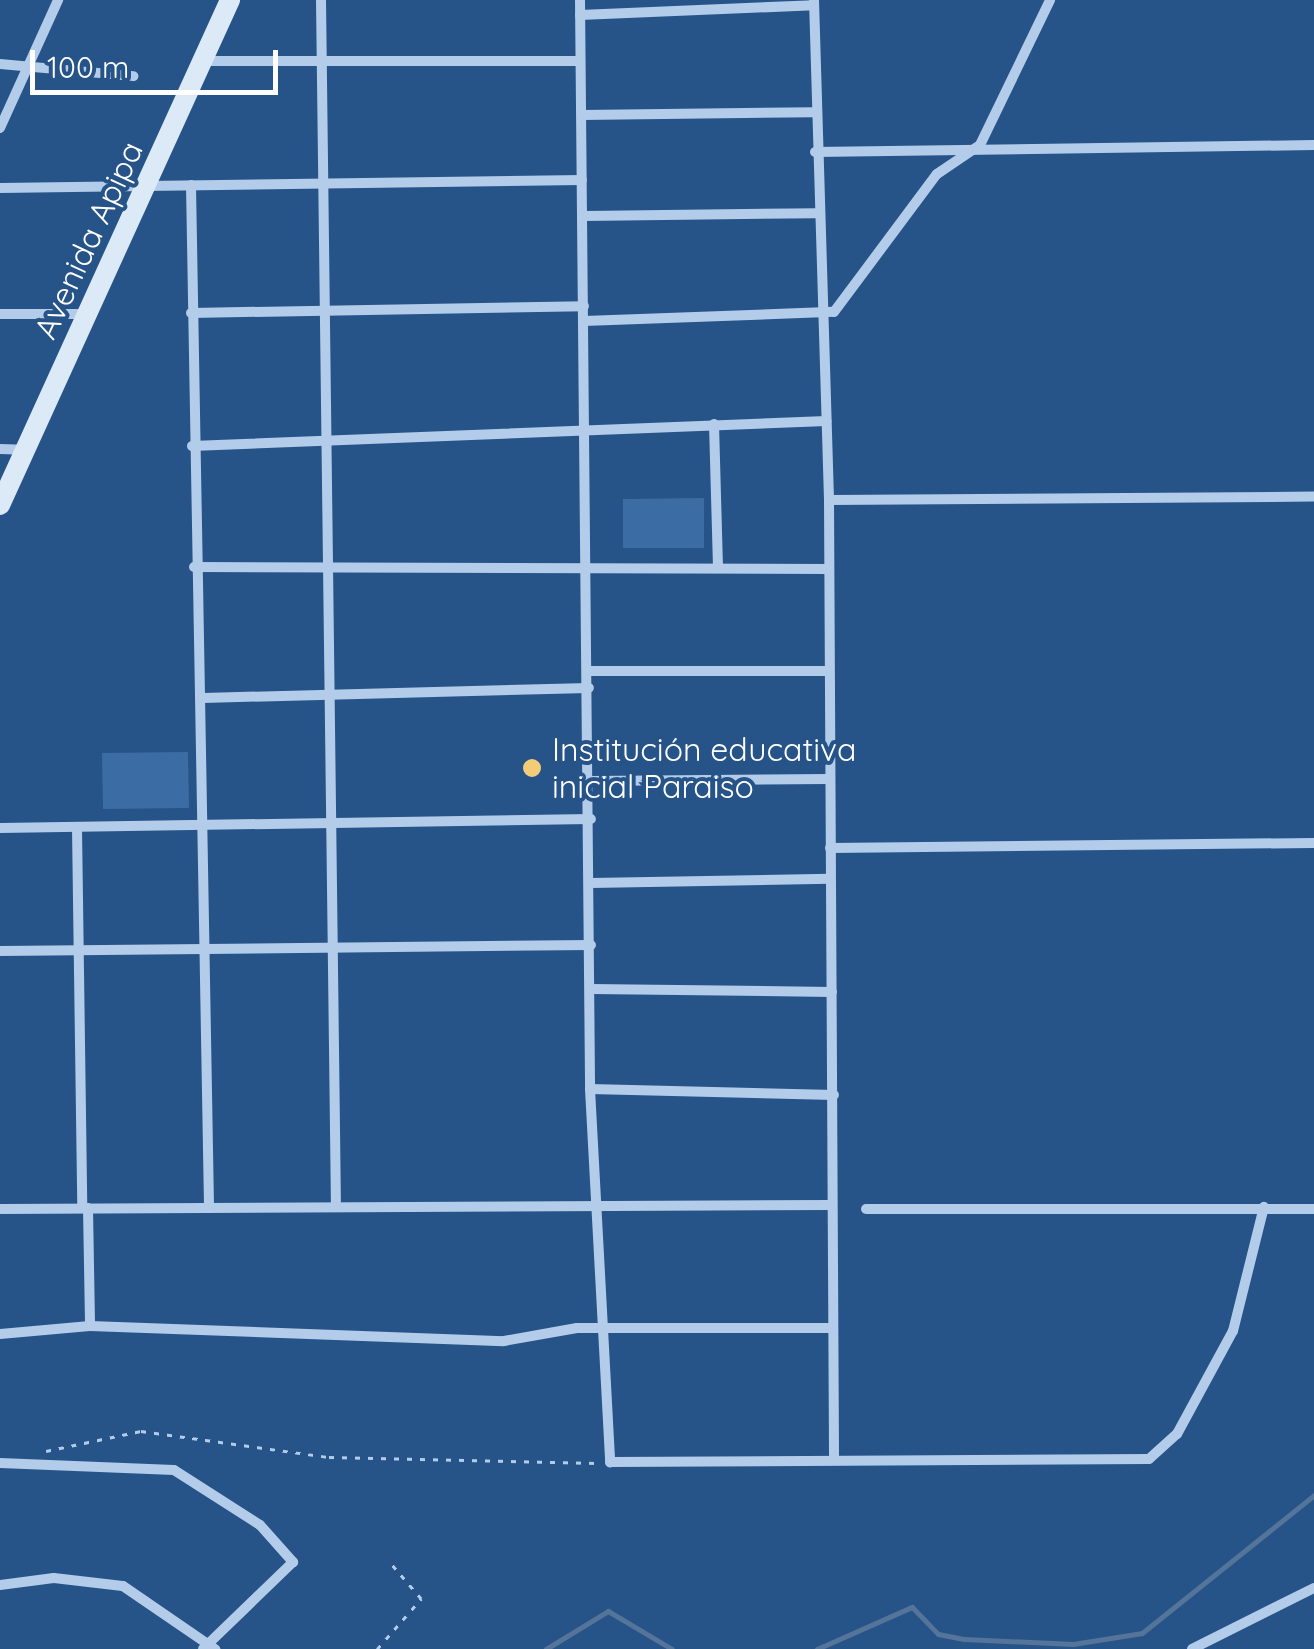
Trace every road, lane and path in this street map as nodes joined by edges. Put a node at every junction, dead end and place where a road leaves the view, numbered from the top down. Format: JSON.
{"nodes":[{"id":1,"x":58,"y":0,"type":"edge"},
{"id":2,"x":230,"y":0,"type":"edge"},
{"id":3,"x":322,"y":0,"type":"edge"},
{"id":4,"x":580,"y":0,"type":"edge"},
{"id":5,"x":1050,"y":0,"type":"edge"},
{"id":6,"x":814,"y":2,"type":"edge"},
{"id":7,"x":580,"y":15,"type":"junction"},
{"id":8,"x":204,"y":60,"type":"junction"},
{"id":9,"x":322,"y":60,"type":"junction"},
{"id":10,"x":580,"y":61,"type":"junction"},
{"id":11,"x":0,"y":64,"type":"edge"},
{"id":12,"x":30,"y":66,"type":"junction"},
{"id":13,"x":133,"y":76,"type":"dead end"},
{"id":14,"x":814,"y":112,"type":"junction"},
{"id":15,"x":582,"y":115,"type":"junction"},
{"id":16,"x":0,"y":128,"type":"edge"},
{"id":17,"x":1314,"y":144,"type":"edge"},
{"id":18,"x":980,"y":145,"type":"junction"},
{"id":19,"x":815,"y":152,"type":"junction"},
{"id":20,"x":582,"y":180,"type":"junction"},
{"id":21,"x":191,"y":185,"type":"junction"},
{"id":22,"x":0,"y":188,"type":"edge"},
{"id":23,"x":144,"y":190,"type":"junction"},
{"id":24,"x":322,"y":190,"type":"junction"},
{"id":25,"x":816,"y":213,"type":"junction"},
{"id":26,"x":584,"y":216,"type":"junction"},
{"id":27,"x":584,"y":306,"type":"junction"},
{"id":28,"x":0,"y":314,"type":"edge"},
{"id":29,"x":86,"y":314,"type":"junction"},
{"id":30,"x":191,"y":314,"type":"junction"},
{"id":31,"x":324,"y":314,"type":"junction"},
{"id":32,"x":820,"y":317,"type":"junction"},
{"id":33,"x":584,"y":322,"type":"junction"},
{"id":34,"x":827,"y":421,"type":"junction"},
{"id":35,"x":714,"y":424,"type":"junction"},
{"id":36,"x":585,"y":426,"type":"junction"},
{"id":37,"x":327,"y":437,"type":"junction"},
{"id":38,"x":192,"y":446,"type":"junction"},
{"id":39,"x":0,"y":450,"type":"edge"},
{"id":40,"x":25,"y":450,"type":"junction"},
{"id":41,"x":1314,"y":496,"type":"edge"},
{"id":42,"x":828,"y":500,"type":"junction"},
{"id":43,"x":0,"y":505,"type":"edge"},
{"id":44,"x":326,"y":564,"type":"junction"},
{"id":45,"x":588,"y":564,"type":"junction"},
{"id":46,"x":194,"y":567,"type":"junction"},
{"id":47,"x":718,"y":567,"type":"junction"},
{"id":48,"x":830,"y":569,"type":"junction"},
{"id":49,"x":590,"y":671,"type":"junction"},
{"id":50,"x":828,"y":671,"type":"junction"},
{"id":51,"x":590,"y":688,"type":"junction"},
{"id":52,"x":328,"y":695,"type":"junction"},
{"id":53,"x":203,"y":698,"type":"junction"},
{"id":54,"x":828,"y":779,"type":"junction"},
{"id":55,"x":591,"y":781,"type":"junction"},
{"id":56,"x":592,"y":819,"type":"junction"},
{"id":57,"x":332,"y":821,"type":"junction"},
{"id":58,"x":204,"y":827,"type":"junction"},
{"id":59,"x":0,"y":828,"type":"edge"},
{"id":60,"x":78,"y":828,"type":"junction"},
{"id":61,"x":1314,"y":843,"type":"edge"},
{"id":62,"x":830,"y":848,"type":"junction"},
{"id":63,"x":830,"y":879,"type":"junction"},
{"id":64,"x":591,"y":884,"type":"junction"},
{"id":65,"x":591,"y":945,"type":"junction"},
{"id":66,"x":333,"y":949,"type":"junction"},
{"id":67,"x":206,"y":951,"type":"junction"},
{"id":68,"x":0,"y":952,"type":"edge"},
{"id":69,"x":79,"y":952,"type":"junction"},
{"id":70,"x":590,"y":989,"type":"junction"},
{"id":71,"x":832,"y":992,"type":"junction"},
{"id":72,"x":590,"y":1089,"type":"junction"},
{"id":73,"x":834,"y":1095,"type":"junction"},
{"id":74,"x":596,"y":1203,"type":"junction"},
{"id":75,"x":832,"y":1206,"type":"junction"},
{"id":76,"x":210,"y":1207,"type":"junction"},
{"id":77,"x":336,"y":1207,"type":"junction"},
{"id":78,"x":1264,"y":1207,"type":"junction"},
{"id":79,"x":85,"y":1208,"type":"junction"},
{"id":80,"x":866,"y":1208,"type":"dead end"},
{"id":81,"x":0,"y":1209,"type":"edge"},
{"id":82,"x":1314,"y":1209,"type":"edge"},
{"id":83,"x":90,"y":1326,"type":"junction"},
{"id":84,"x":832,"y":1328,"type":"junction"},
{"id":85,"x":598,"y":1329,"type":"junction"},
{"id":86,"x":0,"y":1334,"type":"edge"},
{"id":87,"x":834,"y":1455,"type":"junction"},
{"id":88,"x":30,"y":1458,"type":"junction"},
{"id":89,"x":610,"y":1462,"type":"junction"},
{"id":90,"x":0,"y":1463,"type":"edge"},
{"id":91,"x":390,"y":1564,"type":"dead end"},
{"id":92,"x":0,"y":1585,"type":"edge"},
{"id":93,"x":1314,"y":1588,"type":"edge"},
{"id":94,"x":209,"y":1647,"type":"edge"},
{"id":95,"x":378,"y":1649,"type":"edge"},
{"id":96,"x":1192,"y":1649,"type":"edge"}],
"edges":[{"from":1,"to":12,"type":"street"},
{"from":2,"to":8,"type":"street","name":"Avenida Apipa"},
{"from":3,"to":9,"type":"street"},
{"from":4,"to":7,"type":"street"},
{"from":5,"to":18,"type":"street"},
{"from":6,"to":7,"type":"street"},
{"from":6,"to":14,"type":"street"},
{"from":7,"to":10,"type":"street"},
{"from":8,"to":9,"type":"street"},
{"from":8,"to":23,"type":"street","name":"Avenida Apipa"},
{"from":9,"to":10,"type":"street"},
{"from":9,"to":24,"type":"street"},
{"from":10,"to":15,"type":"street"},
{"from":11,"to":12,"type":"street"},
{"from":12,"to":13,"type":"street"},
{"from":12,"to":16,"type":"street"},
{"from":14,"to":15,"type":"street"},
{"from":14,"to":19,"type":"street"},
{"from":15,"to":20,"type":"street"},
{"from":17,"to":18,"type":"street"},
{"from":18,"to":19,"type":"street"},
{"from":18,"to":32,"type":"street"},
{"from":19,"to":25,"type":"street"},
{"from":20,"to":24,"type":"street"},
{"from":20,"to":26,"type":"street"},
{"from":21,"to":23,"type":"street"},
{"from":21,"to":24,"type":"street"},
{"from":21,"to":30,"type":"street"},
{"from":22,"to":23,"type":"street"},
{"from":23,"to":29,"type":"street","name":"Avenida Apipa"},
{"from":24,"to":31,"type":"street"},
{"from":25,"to":26,"type":"street"},
{"from":25,"to":32,"type":"street"},
{"from":26,"to":27,"type":"street"},
{"from":27,"to":31,"type":"street"},
{"from":27,"to":33,"type":"street"},
{"from":28,"to":29,"type":"street"},
{"from":29,"to":40,"type":"street","name":"Avenida Apipa"},
{"from":30,"to":31,"type":"street"},
{"from":30,"to":38,"type":"street"},
{"from":31,"to":37,"type":"street"},
{"from":32,"to":33,"type":"street"},
{"from":32,"to":34,"type":"street"},
{"from":33,"to":36,"type":"street"},
{"from":34,"to":35,"type":"street"},
{"from":34,"to":42,"type":"street"},
{"from":35,"to":36,"type":"street"},
{"from":35,"to":47,"type":"street"},
{"from":36,"to":37,"type":"street"},
{"from":36,"to":45,"type":"street"},
{"from":37,"to":38,"type":"street"},
{"from":37,"to":44,"type":"street"},
{"from":38,"to":46,"type":"street"},
{"from":39,"to":40,"type":"street"},
{"from":40,"to":43,"type":"street","name":"Avenida Apipa"},
{"from":41,"to":42,"type":"street"},
{"from":42,"to":48,"type":"street"},
{"from":44,"to":45,"type":"street"},
{"from":44,"to":46,"type":"street"},
{"from":44,"to":52,"type":"street"},
{"from":45,"to":47,"type":"street"},
{"from":45,"to":49,"type":"street"},
{"from":46,"to":53,"type":"street"},
{"from":47,"to":48,"type":"street"},
{"from":48,"to":50,"type":"street"},
{"from":49,"to":50,"type":"street"},
{"from":49,"to":51,"type":"street"},
{"from":50,"to":54,"type":"street"},
{"from":51,"to":52,"type":"street"},
{"from":51,"to":55,"type":"street"},
{"from":52,"to":53,"type":"street"},
{"from":52,"to":57,"type":"street"},
{"from":53,"to":58,"type":"street"},
{"from":54,"to":55,"type":"street"},
{"from":54,"to":62,"type":"street"},
{"from":55,"to":56,"type":"street"},
{"from":56,"to":57,"type":"street"},
{"from":56,"to":64,"type":"street"},
{"from":57,"to":58,"type":"street"},
{"from":57,"to":66,"type":"street"},
{"from":58,"to":60,"type":"street"},
{"from":58,"to":67,"type":"street"},
{"from":59,"to":60,"type":"street"},
{"from":60,"to":69,"type":"street"},
{"from":61,"to":62,"type":"street"},
{"from":62,"to":63,"type":"street"},
{"from":63,"to":64,"type":"street"},
{"from":63,"to":71,"type":"street"},
{"from":64,"to":65,"type":"street"},
{"from":65,"to":66,"type":"street"},
{"from":65,"to":70,"type":"street"},
{"from":66,"to":67,"type":"street"},
{"from":66,"to":77,"type":"street"},
{"from":67,"to":69,"type":"street"},
{"from":67,"to":76,"type":"street"},
{"from":68,"to":69,"type":"street"},
{"from":69,"to":79,"type":"street"},
{"from":70,"to":71,"type":"street"},
{"from":70,"to":72,"type":"street"},
{"from":71,"to":73,"type":"street"},
{"from":72,"to":73,"type":"street"},
{"from":72,"to":74,"type":"street"},
{"from":73,"to":75,"type":"street"},
{"from":74,"to":75,"type":"street"},
{"from":74,"to":77,"type":"street"},
{"from":74,"to":85,"type":"street"},
{"from":75,"to":84,"type":"street"},
{"from":76,"to":77,"type":"street"},
{"from":76,"to":79,"type":"street"},
{"from":78,"to":80,"type":"street"},
{"from":78,"to":82,"type":"street"},
{"from":78,"to":87,"type":"street"},
{"from":79,"to":81,"type":"street"},
{"from":79,"to":83,"type":"street"},
{"from":83,"to":85,"type":"street"},
{"from":83,"to":86,"type":"street"},
{"from":84,"to":85,"type":"street"},
{"from":84,"to":87,"type":"street"},
{"from":85,"to":89,"type":"street"},
{"from":87,"to":89,"type":"street"},
{"from":88,"to":89,"type":"path"},
{"from":88,"to":90,"type":"street"},
{"from":88,"to":94,"type":"street"},
{"from":91,"to":95,"type":"path"},
{"from":92,"to":94,"type":"street"},
{"from":93,"to":96,"type":"street"}]}
